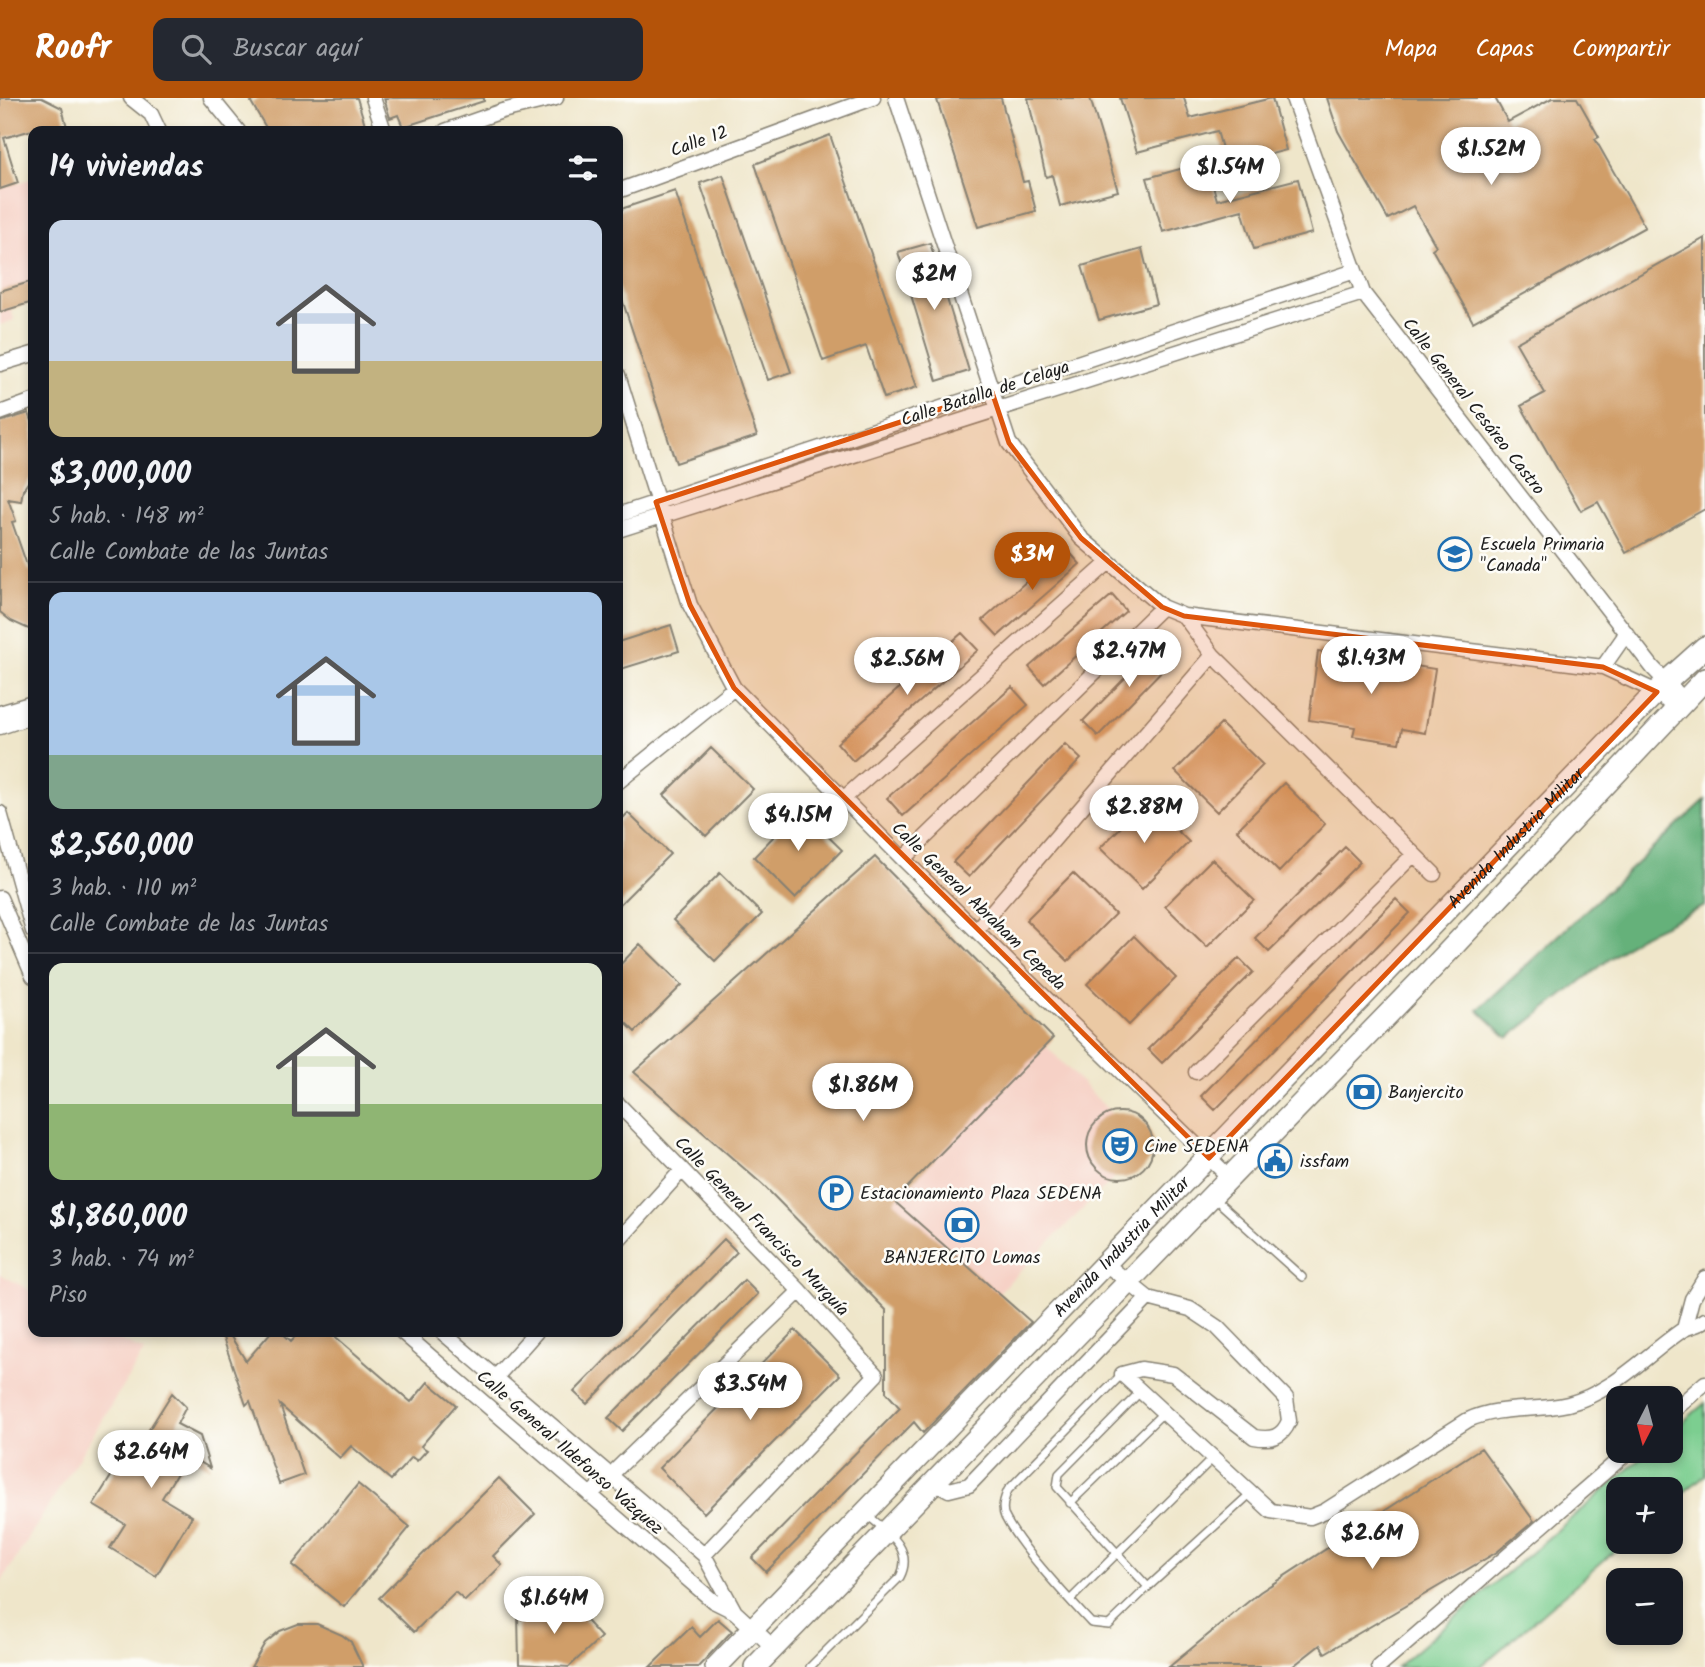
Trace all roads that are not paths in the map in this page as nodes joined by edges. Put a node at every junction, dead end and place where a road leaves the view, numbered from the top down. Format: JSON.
{"nodes":[{"id":1,"x":131,"y":98,"type":"edge"},
{"id":2,"x":211,"y":98,"type":"edge"},
{"id":3,"x":373,"y":98,"type":"edge"},
{"id":4,"x":556,"y":98,"type":"edge"},
{"id":5,"x":873,"y":98,"type":"edge"},
{"id":6,"x":896,"y":98,"type":"edge"},
{"id":7,"x":1293,"y":98,"type":"edge"},
{"id":8,"x":500,"y":105,"type":"edge"},
{"id":9,"x":157,"y":126,"type":"edge"},
{"id":10,"x":234,"y":126,"type":"edge"},
{"id":11,"x":382,"y":126,"type":"edge"},
{"id":12,"x":456,"y":126,"type":"edge"},
{"id":13,"x":623,"y":189,"type":"edge"},
{"id":14,"x":1355,"y":271,"type":"junction"},
{"id":15,"x":1363,"y":293,"type":"junction"},
{"id":16,"x":28,"y":356,"type":"edge"},
{"id":17,"x":0,"y":364,"type":"edge"},
{"id":18,"x":623,"y":391,"type":"edge"},
{"id":19,"x":992,"y":392,"type":"junction"},
{"id":20,"x":28,"y":403,"type":"edge"},
{"id":21,"x":998,"y":409,"type":"junction"},
{"id":22,"x":0,"y":413,"type":"edge"},
{"id":23,"x":658,"y":509,"type":"junction"},
{"id":24,"x":623,"y":514,"type":"edge"},
{"id":25,"x":623,"y":527,"type":"edge"},
{"id":26,"x":1108,"y":563,"type":"junction"},
{"id":27,"x":1162,"y":607,"type":"junction"},
{"id":28,"x":1184,"y":616,"type":"junction"},
{"id":29,"x":1626,"y":634,"type":"junction"},
{"id":30,"x":1705,"y":647,"type":"edge"},
{"id":31,"x":1213,"y":655,"type":"junction"},
{"id":32,"x":1603,"y":667,"type":"junction"},
{"id":33,"x":1705,"y":679,"type":"edge"},
{"id":34,"x":1662,"y":687,"type":"junction"},
{"id":35,"x":734,"y":688,"type":"junction"},
{"id":36,"x":28,"y":705,"type":"edge"},
{"id":37,"x":1682,"y":706,"type":"junction"},
{"id":38,"x":0,"y":713,"type":"edge"},
{"id":39,"x":28,"y":718,"type":"edge"},
{"id":40,"x":0,"y":727,"type":"edge"},
{"id":41,"x":623,"y":778,"type":"edge"},
{"id":42,"x":842,"y":800,"type":"junction"},
{"id":43,"x":0,"y":813,"type":"edge"},
{"id":44,"x":1413,"y":855,"type":"junction"},
{"id":45,"x":903,"y":859,"type":"junction"},
{"id":46,"x":1434,"y":874,"type":"dead end"},
{"id":47,"x":0,"y":898,"type":"edge"},
{"id":48,"x":28,"y":913,"type":"edge"},
{"id":49,"x":976,"y":930,"type":"junction"},
{"id":50,"x":28,"y":965,"type":"edge"},
{"id":51,"x":1196,"y":1072,"type":"dead end"},
{"id":52,"x":623,"y":1109,"type":"edge"},
{"id":53,"x":1209,"y":1158,"type":"junction"},
{"id":54,"x":682,"y":1170,"type":"junction"},
{"id":55,"x":1230,"y":1178,"type":"junction"},
{"id":56,"x":1213,"y":1197,"type":"junction"},
{"id":57,"x":623,"y":1235,"type":"edge"},
{"id":58,"x":1106,"y":1264,"type":"junction"},
{"id":59,"x":1302,"y":1278,"type":"dead end"},
{"id":60,"x":1705,"y":1278,"type":"edge"},
{"id":61,"x":1129,"y":1285,"type":"junction"},
{"id":62,"x":800,"y":1291,"type":"junction"},
{"id":63,"x":1148,"y":1298,"type":"junction"},
{"id":64,"x":1705,"y":1320,"type":"edge"},
{"id":65,"x":1684,"y":1329,"type":"junction"},
{"id":66,"x":408,"y":1337,"type":"edge"},
{"id":67,"x":448,"y":1337,"type":"edge"},
{"id":68,"x":532,"y":1337,"type":"edge"},
{"id":69,"x":1122,"y":1374,"type":"junction"},
{"id":70,"x":496,"y":1377,"type":"junction"},
{"id":71,"x":1705,"y":1383,"type":"edge"},
{"id":72,"x":1142,"y":1391,"type":"junction"},
{"id":73,"x":1684,"y":1402,"type":"edge"},
{"id":74,"x":1164,"y":1412,"type":"junction"},
{"id":75,"x":1212,"y":1459,"type":"junction"},
{"id":76,"x":1615,"y":1463,"type":"edge"},
{"id":77,"x":610,"y":1477,"type":"junction"},
{"id":78,"x":934,"y":1482,"type":"junction"},
{"id":79,"x":1250,"y":1494,"type":"junction"},
{"id":80,"x":590,"y":1495,"type":"junction"},
{"id":81,"x":1070,"y":1503,"type":"junction"},
{"id":82,"x":866,"y":1513,"type":"junction"},
{"id":83,"x":887,"y":1532,"type":"junction"},
{"id":84,"x":1116,"y":1552,"type":"junction"},
{"id":85,"x":704,"y":1555,"type":"junction"},
{"id":86,"x":1148,"y":1587,"type":"junction"},
{"id":87,"x":724,"y":1588,"type":"junction"},
{"id":88,"x":713,"y":1601,"type":"junction"},
{"id":89,"x":1070,"y":1601,"type":"junction"},
{"id":90,"x":735,"y":1612,"type":"junction"},
{"id":91,"x":753,"y":1628,"type":"junction"},
{"id":92,"x":774,"y":1647,"type":"junction"},
{"id":93,"x":716,"y":1667,"type":"edge"},
{"id":94,"x":755,"y":1667,"type":"edge"},
{"id":95,"x":810,"y":1667,"type":"edge"},
{"id":96,"x":1379,"y":1667,"type":"edge"}],
"edges":[{"from":1,"to":9,"type":"street"},
{"from":2,"to":10,"type":"street"},
{"from":3,"to":11,"type":"street"},
{"from":4,"to":8,"type":"street"},
{"from":5,"to":13,"type":"street","name":"Calle 12"},
{"from":6,"to":19,"type":"street"},
{"from":7,"to":14,"type":"street","name":"Calle General Cesáreo Castro"},
{"from":8,"to":12,"type":"street"},
{"from":14,"to":15,"type":"street","name":"Calle General Cesáreo Castro"},
{"from":14,"to":19,"type":"street","name":"Calle Batalla de Celaya"},
{"from":15,"to":21,"type":"street","name":"Calle Batalla de Celaya"},
{"from":15,"to":29,"type":"street","name":"Calle General Cesáreo Castro"},
{"from":16,"to":17,"type":"street"},
{"from":18,"to":23,"type":"street","name":"Calle General Abraham Cepeda"},
{"from":19,"to":21,"type":"street"},
{"from":19,"to":23,"type":"street","name":"Calle Batalla de Celaya"},
{"from":20,"to":22,"type":"street"},
{"from":21,"to":23,"type":"street","name":"Calle Batalla de Celaya"},
{"from":21,"to":26,"type":"street"},
{"from":23,"to":24,"type":"street","name":"Calle Batalla de Celaya"},
{"from":23,"to":25,"type":"street","name":"Calle Batalla de Celaya"},
{"from":23,"to":35,"type":"street","name":"Calle General Abraham Cepeda"},
{"from":26,"to":27,"type":"street"},
{"from":26,"to":42,"type":"street"},
{"from":27,"to":28,"type":"street"},
{"from":27,"to":45,"type":"street"},
{"from":28,"to":31,"type":"street"},
{"from":28,"to":32,"type":"street"},
{"from":29,"to":32,"type":"street"},
{"from":29,"to":34,"type":"street","name":"Calle General Cesáreo Castro"},
{"from":30,"to":34,"type":"main road","name":"Avenida Industria Militar"},
{"from":31,"to":44,"type":"street"},
{"from":31,"to":49,"type":"street"},
{"from":32,"to":34,"type":"street"},
{"from":33,"to":37,"type":"main road","name":"Avenida Industria Militar"},
{"from":34,"to":37,"type":"street","name":"Calle General Cesáreo Castro"},
{"from":34,"to":53,"type":"main road","name":"Avenida Industria Militar"},
{"from":35,"to":41,"type":"street"},
{"from":35,"to":42,"type":"street","name":"Calle General Abraham Cepeda"},
{"from":36,"to":38,"type":"street"},
{"from":37,"to":55,"type":"main road","name":"Avenida Industria Militar"},
{"from":39,"to":40,"type":"street"},
{"from":42,"to":45,"type":"street","name":"Calle General Abraham Cepeda"},
{"from":43,"to":48,"type":"street"},
{"from":44,"to":46,"type":"street"},
{"from":44,"to":51,"type":"street"},
{"from":45,"to":49,"type":"street","name":"Calle General Abraham Cepeda"},
{"from":47,"to":50,"type":"street"},
{"from":49,"to":53,"type":"street","name":"Calle General Abraham Cepeda"},
{"from":52,"to":54,"type":"street","name":"Calle General Francisco Murguía"},
{"from":53,"to":55,"type":"street","name":"Calle General Abraham Cepeda"},
{"from":53,"to":58,"type":"main road","name":"Avenida Industria Militar"},
{"from":54,"to":57,"type":"street"},
{"from":54,"to":62,"type":"street","name":"Calle General Francisco Murguía"},
{"from":55,"to":56,"type":"main road","name":"Avenida Industria Militar"},
{"from":56,"to":59,"type":"lane"},
{"from":56,"to":61,"type":"main road","name":"Avenida Industria Militar"},
{"from":58,"to":61,"type":"street"},
{"from":58,"to":82,"type":"main road","name":"Avenida Industria Militar"},
{"from":60,"to":65,"type":"street"},
{"from":61,"to":63,"type":"street"},
{"from":61,"to":78,"type":"main road","name":"Avenida Industria Militar"},
{"from":62,"to":77,"type":"street"},
{"from":62,"to":85,"type":"street","name":"Calle General Francisco Murguía"},
{"from":63,"to":69,"type":"street"},
{"from":63,"to":78,"type":"street"},
{"from":64,"to":65,"type":"street"},
{"from":65,"to":79,"type":"street"},
{"from":66,"to":80,"type":"street","name":"Calle General Ildefonso Vázquez"},
{"from":67,"to":70,"type":"street","name":"Calle General Ildefonso Vázquez"},
{"from":68,"to":70,"type":"street"},
{"from":69,"to":72,"type":"street"},
{"from":69,"to":89,"type":"lane"},
{"from":70,"to":77,"type":"street","name":"Calle General Ildefonso Vázquez"},
{"from":71,"to":73,"type":"street"},
{"from":72,"to":74,"type":"street"},
{"from":72,"to":81,"type":"lane"},
{"from":74,"to":75,"type":"street"},
{"from":74,"to":81,"type":"lane"},
{"from":75,"to":79,"type":"street"},
{"from":75,"to":84,"type":"lane"},
{"from":76,"to":96,"type":"street"},
{"from":77,"to":80,"type":"street"},
{"from":77,"to":85,"type":"street","name":"Calle General Ildefonso Vázquez"},
{"from":78,"to":83,"type":"main road","name":"Avenida Industria Militar"},
{"from":79,"to":86,"type":"lane"},
{"from":80,"to":88,"type":"street","name":"Calle General Ildefonso Vázquez"},
{"from":81,"to":84,"type":"lane"},
{"from":82,"to":83,"type":"lane"},
{"from":82,"to":91,"type":"main road","name":"Avenida Industria Militar"},
{"from":83,"to":92,"type":"main road","name":"Avenida Industria Militar"},
{"from":83,"to":95,"type":"lane"},
{"from":84,"to":86,"type":"lane"},
{"from":84,"to":89,"type":"lane"},
{"from":85,"to":87,"type":"street","name":"Calle General Ildefonso Vázquez"},
{"from":86,"to":89,"type":"lane"},
{"from":87,"to":88,"type":"street"},
{"from":87,"to":90,"type":"street","name":"Calle General Ildefonso Vázquez"},
{"from":88,"to":90,"type":"street","name":"Calle General Ildefonso Vázquez"},
{"from":90,"to":91,"type":"street","name":"Calle General Ildefonso Vázquez"},
{"from":91,"to":92,"type":"street","name":"Calle General Ildefonso Vázquez"},
{"from":91,"to":93,"type":"main road","name":"Avenida Industria Militar"},
{"from":92,"to":94,"type":"main road","name":"Avenida Industria Militar"}]}
